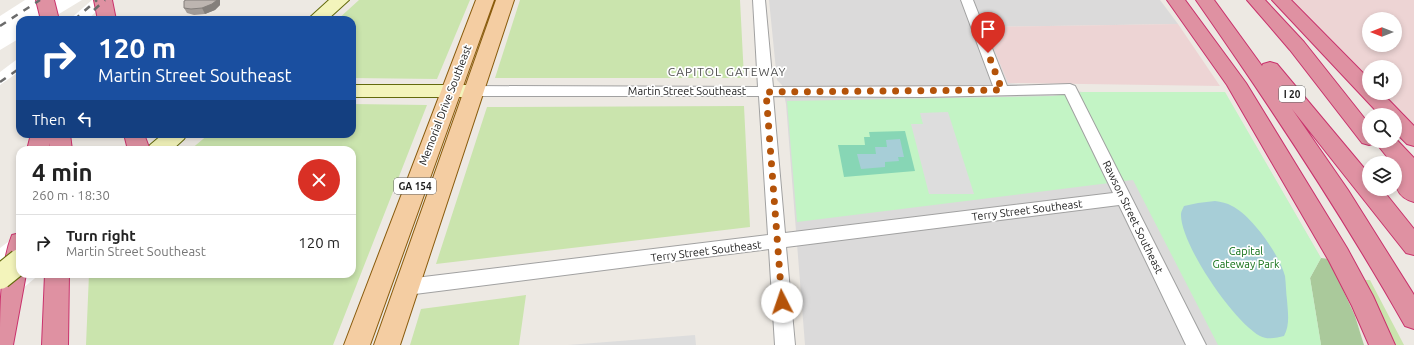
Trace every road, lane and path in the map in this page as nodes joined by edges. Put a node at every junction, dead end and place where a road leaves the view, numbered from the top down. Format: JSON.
{"nodes":[{"id":1,"x":45,"y":0,"type":"edge"},
{"id":2,"x":103,"y":0,"type":"edge"},
{"id":3,"x":340,"y":0,"type":"edge"},
{"id":4,"x":485,"y":0,"type":"edge"},
{"id":5,"x":505,"y":0,"type":"edge"},
{"id":6,"x":759,"y":0,"type":"edge"},
{"id":7,"x":967,"y":0,"type":"edge"},
{"id":8,"x":1176,"y":0,"type":"edge"},
{"id":9,"x":1205,"y":0,"type":"edge"},
{"id":10,"x":1213,"y":0,"type":"edge"},
{"id":11,"x":1256,"y":0,"type":"edge"},
{"id":12,"x":1281,"y":0,"type":"edge"},
{"id":13,"x":49,"y":16,"type":"edge"},
{"id":14,"x":107,"y":16,"type":"edge"},
{"id":15,"x":321,"y":16,"type":"edge"},
{"id":16,"x":1296,"y":46,"type":"junction"},
{"id":17,"x":1362,"y":84,"type":"edge"},
{"id":18,"x":1070,"y":89,"type":"joint"},
{"id":19,"x":1002,"y":90,"type":"junction"},
{"id":20,"x":356,"y":91,"type":"edge"},
{"id":21,"x":450,"y":91,"type":"junction"},
{"id":22,"x":473,"y":91,"type":"junction"},
{"id":23,"x":766,"y":92,"type":"junction"},
{"id":24,"x":1378,"y":100,"type":"edge"},
{"id":25,"x":1385,"y":108,"type":"edge"},
{"id":26,"x":1362,"y":117,"type":"edge"},
{"id":27,"x":1402,"y":126,"type":"edge"},
{"id":28,"x":1362,"y":129,"type":"edge"},
{"id":29,"x":173,"y":138,"type":"edge"},
{"id":30,"x":1414,"y":139,"type":"edge"},
{"id":31,"x":163,"y":146,"type":"edge"},
{"id":32,"x":1377,"y":148,"type":"edge"},
{"id":33,"x":1392,"y":148,"type":"edge"},
{"id":34,"x":1384,"y":156,"type":"edge"},
{"id":35,"x":1414,"y":172,"type":"edge"},
{"id":36,"x":1402,"y":179,"type":"edge"},
{"id":37,"x":1362,"y":181,"type":"edge"},
{"id":38,"x":1414,"y":194,"type":"edge"},
{"id":39,"x":1375,"y":196,"type":"edge"},
{"id":40,"x":1124,"y":198,"type":"junction"},
{"id":41,"x":777,"y":242,"type":"junction"},
{"id":42,"x":1414,"y":246,"type":"edge"},
{"id":43,"x":16,"y":263,"type":"edge"},
{"id":44,"x":16,"y":264,"type":"edge"},
{"id":45,"x":0,"y":277,"type":"edge"},
{"id":46,"x":57,"y":278,"type":"edge"},
{"id":47,"x":407,"y":287,"type":"junction"},
{"id":48,"x":1414,"y":318,"type":"edge"},
{"id":49,"x":0,"y":345,"type":"edge"},
{"id":50,"x":55,"y":345,"type":"edge"},
{"id":51,"x":357,"y":345,"type":"edge"},
{"id":52,"x":387,"y":345,"type":"edge"},
{"id":53,"x":785,"y":345,"type":"edge"},
{"id":54,"x":1196,"y":345,"type":"edge"},
{"id":55,"x":1382,"y":345,"type":"edge"}],
"edges":[{"from":1,"to":13,"type":"highway"},
{"from":2,"to":14,"type":"highway"},
{"from":3,"to":15,"type":"street"},
{"from":4,"to":21,"type":"main road","name":"Memorial Drive Southeast","number":"GA 154"},
{"from":5,"to":22,"type":"main road","name":"Memorial Drive Southeast","number":"GA 154"},
{"from":6,"to":23,"type":"street"},
{"from":7,"to":19,"type":"street"},
{"from":8,"to":55,"type":"highway"},
{"from":9,"to":48,"type":"highway"},
{"from":10,"to":37,"type":"highway","number":"I 20"},
{"from":11,"to":16,"type":"highway"},
{"from":12,"to":17,"type":"highway"},
{"from":16,"to":26,"type":"highway"},
{"from":16,"to":28,"type":"highway"},
{"from":18,"to":19,"type":"street","name":"Martin Street Southeast"},
{"from":18,"to":40,"type":"street","name":"Rawson Street Southeast"},
{"from":19,"to":23,"type":"street","name":"Martin Street Southeast"},
{"from":20,"to":21,"type":"street","name":"Martin Street Southeast"},
{"from":21,"to":22,"type":"street","name":"Martin Street Southeast"},
{"from":21,"to":51,"type":"main road","name":"Memorial Drive Southeast","number":"GA 154"},
{"from":22,"to":23,"type":"street","name":"Martin Street Southeast"},
{"from":22,"to":47,"type":"main road","name":"Memorial Drive Southeast","number":"GA 154"},
{"from":23,"to":41,"type":"street"},
{"from":24,"to":25,"type":"highway"},
{"from":27,"to":30,"type":"highway"},
{"from":29,"to":31,"type":"street"},
{"from":32,"to":34,"type":"highway"},
{"from":33,"to":35,"type":"highway"},
{"from":36,"to":38,"type":"highway"},
{"from":39,"to":42,"type":"highway","number":"I 20"},
{"from":40,"to":41,"type":"street","name":"Terry Street Southeast"},
{"from":40,"to":54,"type":"street","name":"Rawson Street Southeast"},
{"from":41,"to":47,"type":"street","name":"Terry Street Southeast"},
{"from":41,"to":53,"type":"street"},
{"from":43,"to":49,"type":"highway"},
{"from":44,"to":45,"type":"street","bridge":true},
{"from":46,"to":50,"type":"highway"},
{"from":47,"to":52,"type":"main road","name":"Memorial Drive Southeast","number":"GA 154"}]}
